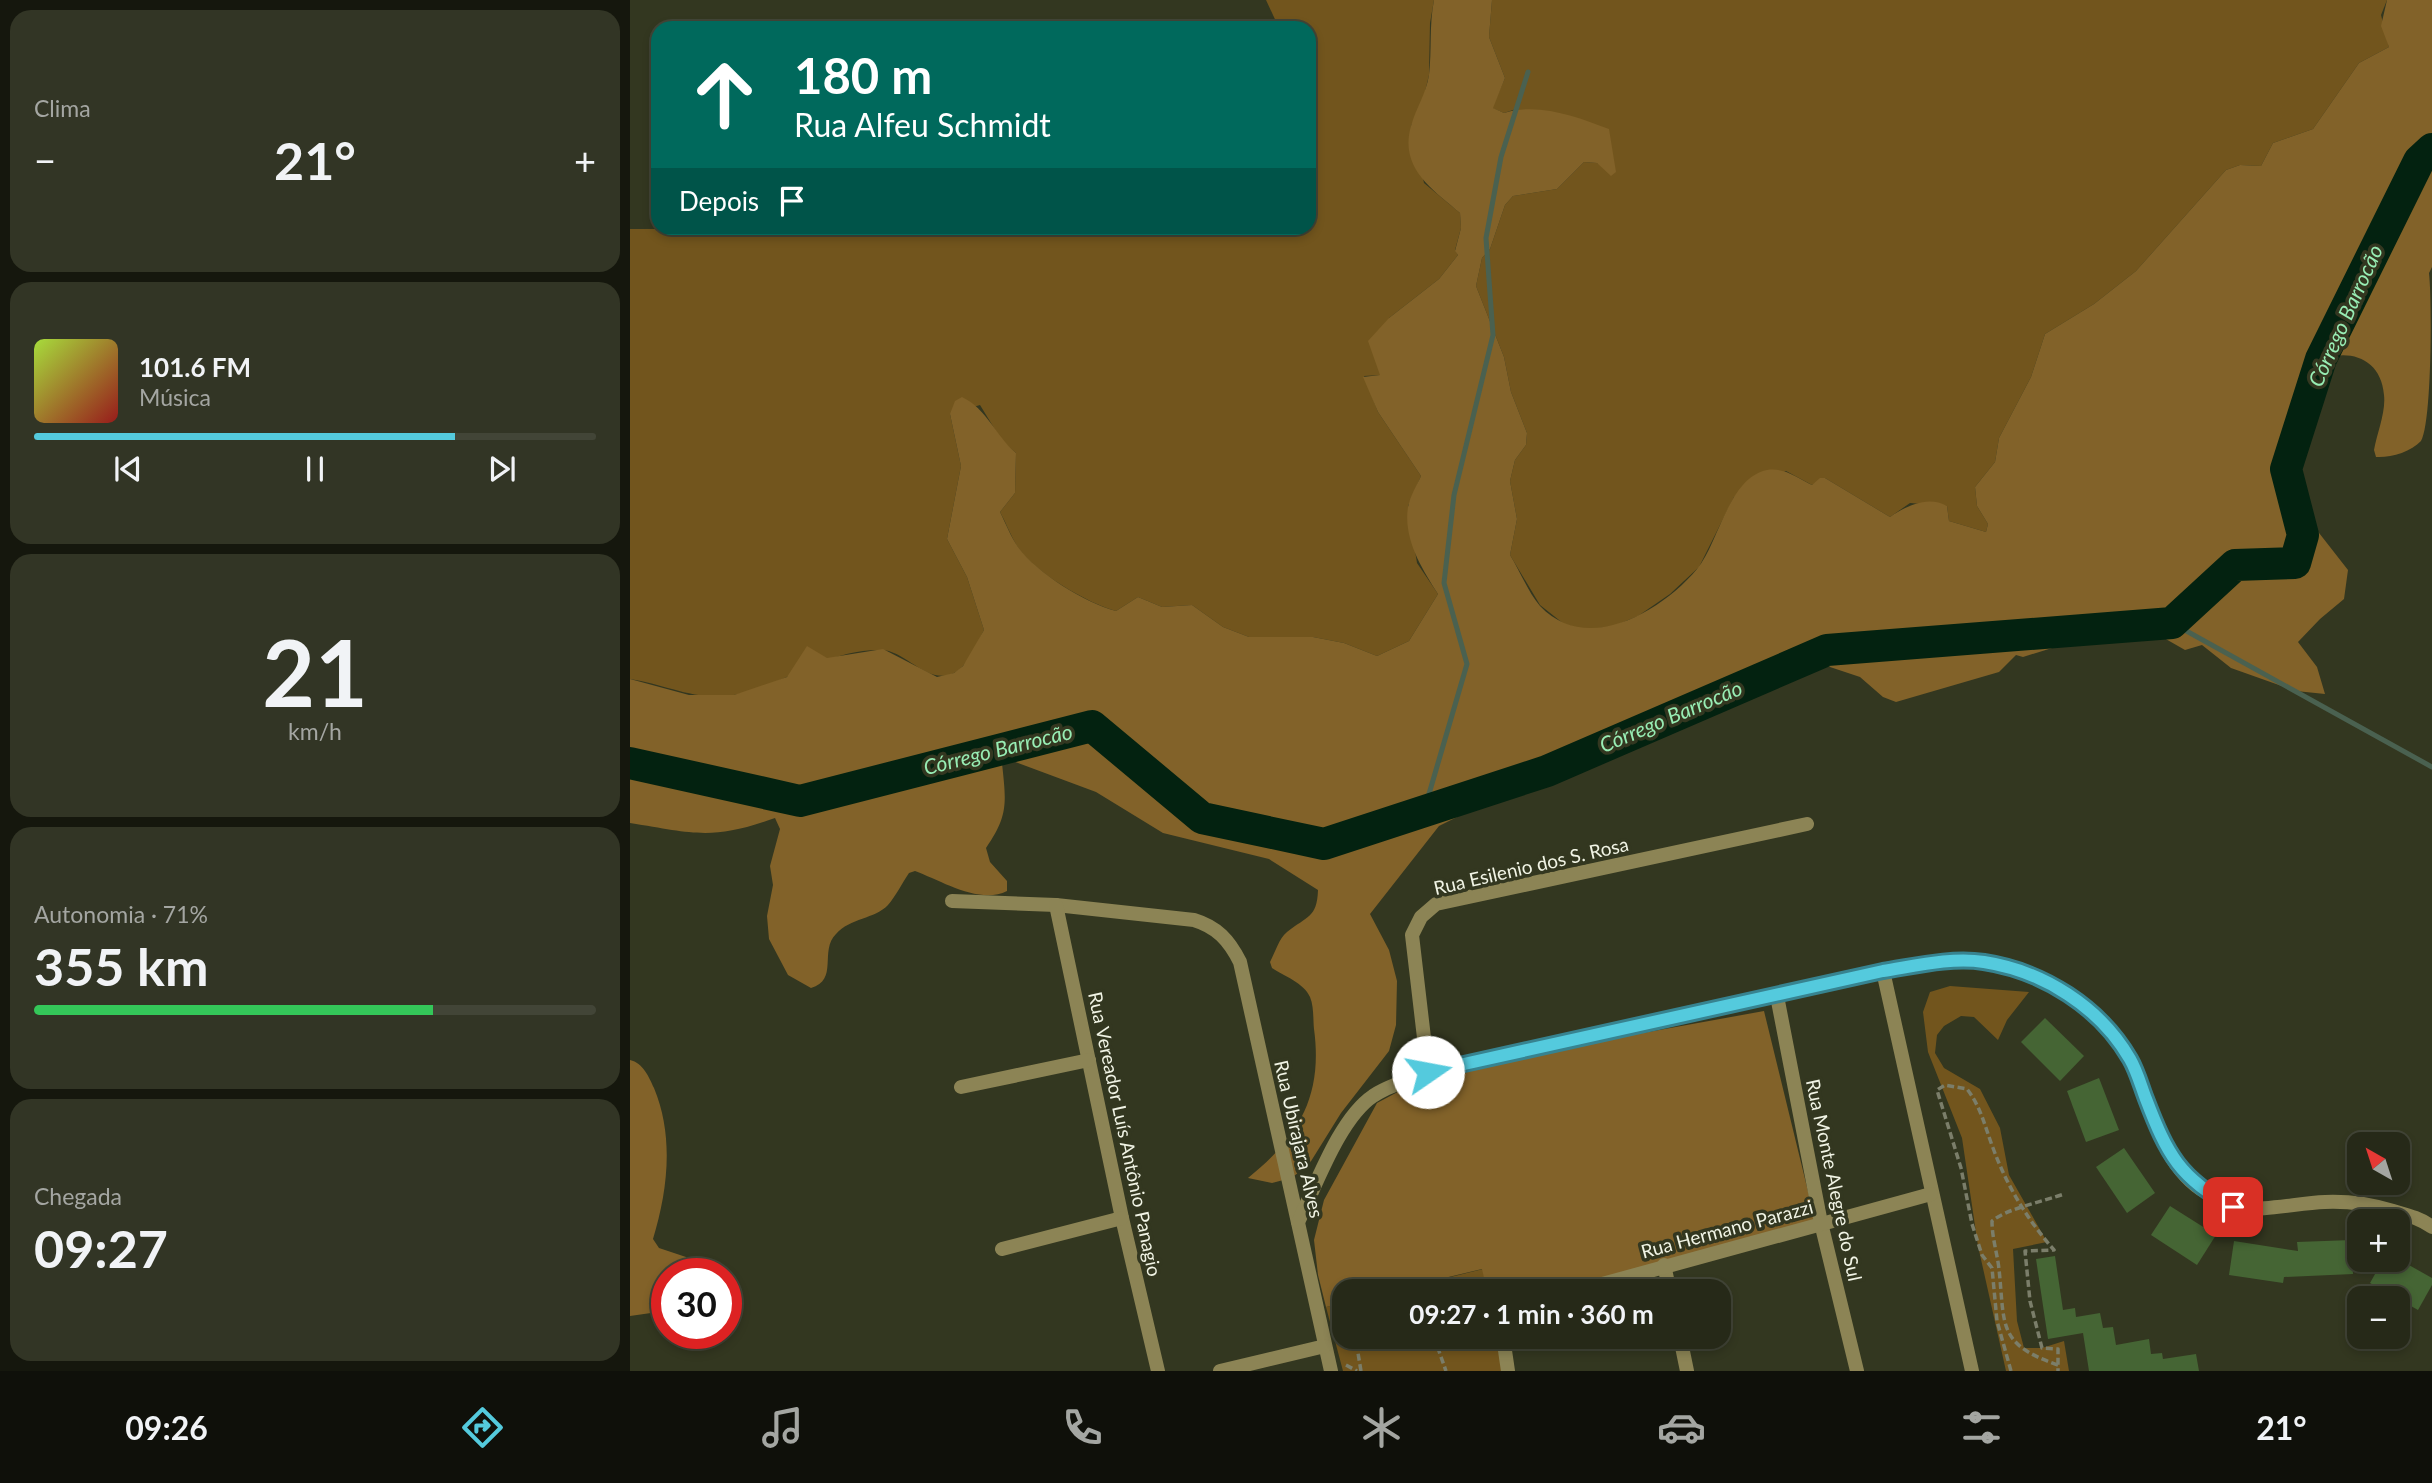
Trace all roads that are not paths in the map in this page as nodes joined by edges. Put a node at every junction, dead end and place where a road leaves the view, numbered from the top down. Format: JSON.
{"nodes":[{"id":1,"x":1807,"y":824,"type":"dead end"},
{"id":2,"x":952,"y":901,"type":"dead end"},
{"id":3,"x":1056,"y":905,"type":"junction"},
{"id":4,"x":1883,"y":971,"type":"junction"},
{"id":5,"x":1777,"y":996,"type":"junction"},
{"id":6,"x":1088,"y":1060,"type":"junction"},
{"id":7,"x":1428,"y":1072,"type":"junction"},
{"id":8,"x":961,"y":1087,"type":"dead end"},
{"id":9,"x":1931,"y":1194,"type":"junction"},
{"id":10,"x":1122,"y":1217,"type":"junction"},
{"id":11,"x":1298,"y":1222,"type":"junction"},
{"id":12,"x":1821,"y":1223,"type":"junction"},
{"id":13,"x":2432,"y":1227,"type":"edge"},
{"id":14,"x":1002,"y":1249,"type":"dead end"},
{"id":15,"x":1664,"y":1265,"type":"junction"},
{"id":16,"x":1617,"y":1279,"type":"edge"},
{"id":17,"x":1667,"y":1279,"type":"edge"},
{"id":18,"x":1325,"y":1346,"type":"junction"},
{"id":19,"x":1505,"y":1349,"type":"edge"},
{"id":20,"x":1682,"y":1349,"type":"edge"},
{"id":21,"x":1158,"y":1371,"type":"edge"},
{"id":22,"x":1220,"y":1371,"type":"edge"},
{"id":23,"x":1331,"y":1371,"type":"edge"},
{"id":24,"x":1508,"y":1371,"type":"edge"},
{"id":25,"x":1687,"y":1371,"type":"edge"},
{"id":26,"x":1857,"y":1371,"type":"edge"},
{"id":27,"x":1972,"y":1371,"type":"edge"}],
"edges":[{"from":1,"to":7,"type":"street","name":"Rua Esilenio dos S. Rosa"},
{"from":2,"to":3,"type":"street"},
{"from":3,"to":6,"type":"street","name":"Rua Vereador Luís Antônio Panagio"},
{"from":3,"to":11,"type":"street","name":"Rua Ubirajara Alves"},
{"from":4,"to":5,"type":"street"},
{"from":4,"to":9,"type":"street"},
{"from":4,"to":13,"type":"street"},
{"from":5,"to":7,"type":"street"},
{"from":5,"to":12,"type":"street","name":"Rua Monte Alegre do Sul"},
{"from":6,"to":8,"type":"street"},
{"from":6,"to":10,"type":"street","name":"Rua Vereador Luís Antônio Panagio"},
{"from":7,"to":11,"type":"street"},
{"from":9,"to":12,"type":"street","name":"Rua Hermano Parazzi"},
{"from":9,"to":27,"type":"street"},
{"from":10,"to":14,"type":"street"},
{"from":10,"to":21,"type":"street","name":"Rua Vereador Luís Antônio Panagio"},
{"from":11,"to":18,"type":"street","name":"Rua Ubirajara Alves"},
{"from":12,"to":15,"type":"street","name":"Rua Hermano Parazzi"},
{"from":12,"to":26,"type":"street","name":"Rua Monte Alegre do Sul"},
{"from":15,"to":16,"type":"street","name":"Rua Hermano Parazzi"},
{"from":15,"to":17,"type":"street"},
{"from":18,"to":22,"type":"street"},
{"from":18,"to":23,"type":"street","name":"Rua Ubirajara Alves"},
{"from":19,"to":24,"type":"street"},
{"from":20,"to":25,"type":"street"}]}
